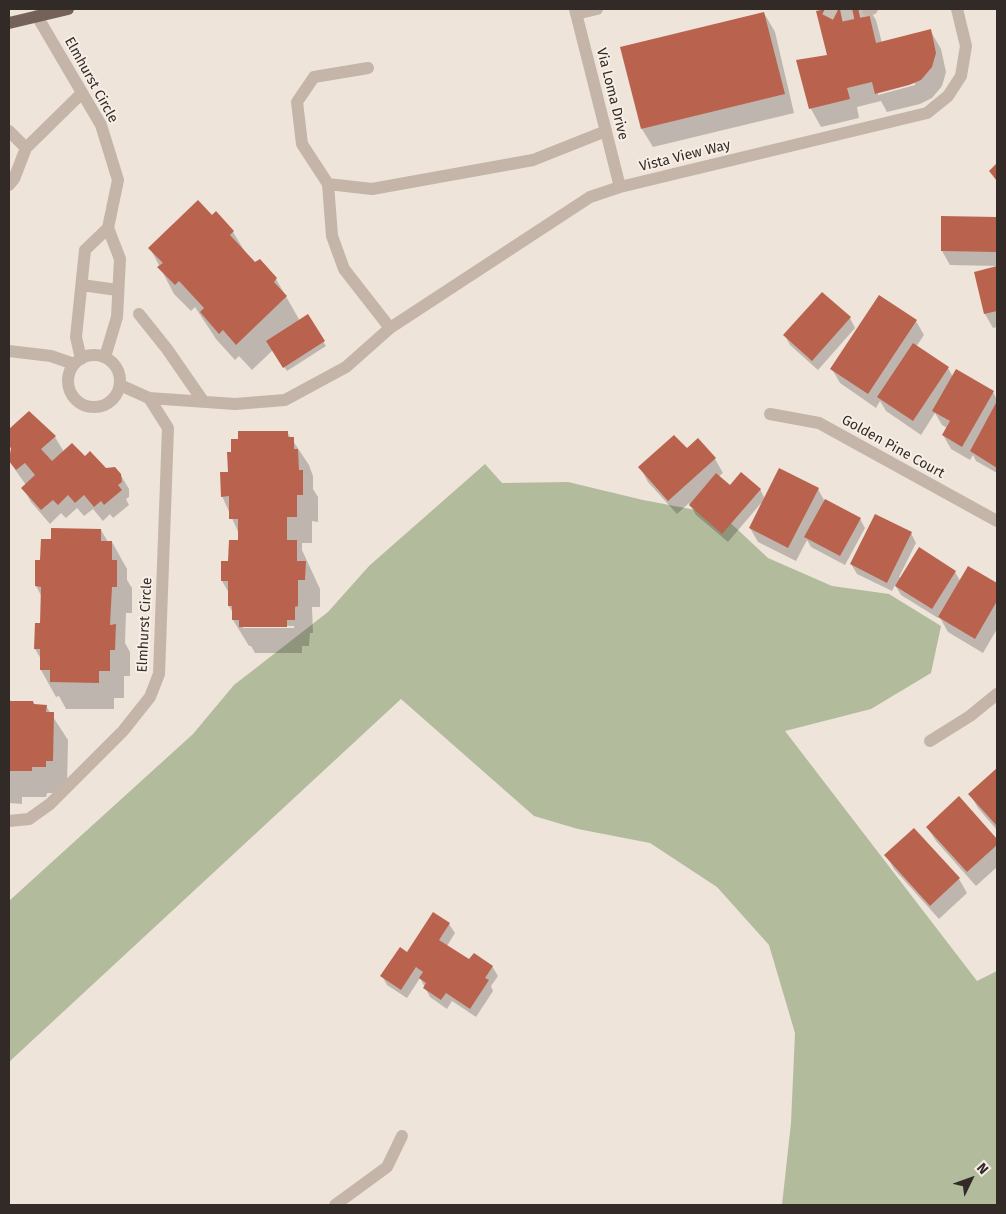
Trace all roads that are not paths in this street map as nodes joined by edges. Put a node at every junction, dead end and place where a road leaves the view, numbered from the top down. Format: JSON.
{"nodes":[{"id":1,"x":68,"y":9,"type":"edge"},
{"id":2,"x":597,"y":9,"type":"edge"},
{"id":3,"x":957,"y":9,"type":"edge"},
{"id":4,"x":575,"y":11,"type":"edge"},
{"id":5,"x":37,"y":16,"type":"junction"},
{"id":6,"x":9,"y":23,"type":"edge"},
{"id":7,"x":368,"y":68,"type":"dead end"},
{"id":8,"x":82,"y":93,"type":"junction"},
{"id":9,"x":9,"y":131,"type":"edge"},
{"id":10,"x":606,"y":131,"type":"junction"},
{"id":11,"x":26,"y":148,"type":"junction"},
{"id":12,"x":328,"y":184,"type":"junction"},
{"id":13,"x":9,"y":185,"type":"edge"},
{"id":14,"x":620,"y":187,"type":"junction"},
{"id":15,"x":108,"y":228,"type":"junction"},
{"id":16,"x":82,"y":285,"type":"junction"},
{"id":17,"x":117,"y":290,"type":"junction"},
{"id":18,"x":138,"y":314,"type":"dead end"},
{"id":19,"x":390,"y":328,"type":"junction"},
{"id":20,"x":9,"y":351,"type":"edge"},
{"id":21,"x":104,"y":357,"type":"junction"},
{"id":22,"x":77,"y":362,"type":"junction"},
{"id":23,"x":120,"y":385,"type":"junction"},
{"id":24,"x":149,"y":398,"type":"junction"},
{"id":25,"x":202,"y":401,"type":"junction"},
{"id":26,"x":770,"y":414,"type":"dead end"},
{"id":27,"x":997,"y":521,"type":"edge"},
{"id":28,"x":997,"y":694,"type":"edge"},
{"id":29,"x":930,"y":742,"type":"dead end"},
{"id":30,"x":9,"y":821,"type":"edge"},
{"id":31,"x":402,"y":1136,"type":"dead end"},
{"id":32,"x":335,"y":1205,"type":"edge"}],
"edges":[{"from":1,"to":5,"type":"main road"},
{"from":2,"to":4,"type":"street"},
{"from":3,"to":14,"type":"street","name":"Vista View Way"},
{"from":4,"to":10,"type":"street","name":"Via Loma Drive"},
{"from":5,"to":6,"type":"main road"},
{"from":5,"to":8,"type":"street","name":"Elmhurst Circle"},
{"from":7,"to":12,"type":"street"},
{"from":8,"to":11,"type":"street"},
{"from":8,"to":15,"type":"street","name":"Elmhurst Circle"},
{"from":9,"to":11,"type":"street"},
{"from":10,"to":12,"type":"street"},
{"from":10,"to":14,"type":"street","name":"Via Loma Drive"},
{"from":11,"to":13,"type":"street"},
{"from":12,"to":19,"type":"street"},
{"from":14,"to":19,"type":"street","name":"Vista View Way"},
{"from":15,"to":16,"type":"street"},
{"from":15,"to":17,"type":"street"},
{"from":16,"to":17,"type":"street"},
{"from":16,"to":22,"type":"street"},
{"from":17,"to":21,"type":"street"},
{"from":18,"to":25,"type":"street"},
{"from":19,"to":25,"type":"street","name":"Vista View Way"},
{"from":20,"to":22,"type":"street"},
{"from":21,"to":22,"type":"street"},
{"from":21,"to":23,"type":"street"},
{"from":22,"to":23,"type":"street"},
{"from":23,"to":24,"type":"street"},
{"from":24,"to":25,"type":"street","name":"Vista View Way"},
{"from":24,"to":30,"type":"street","name":"Elmhurst Circle"},
{"from":26,"to":27,"type":"street","name":"Golden Pine Court"},
{"from":28,"to":29,"type":"street"},
{"from":31,"to":32,"type":"street"}]}
